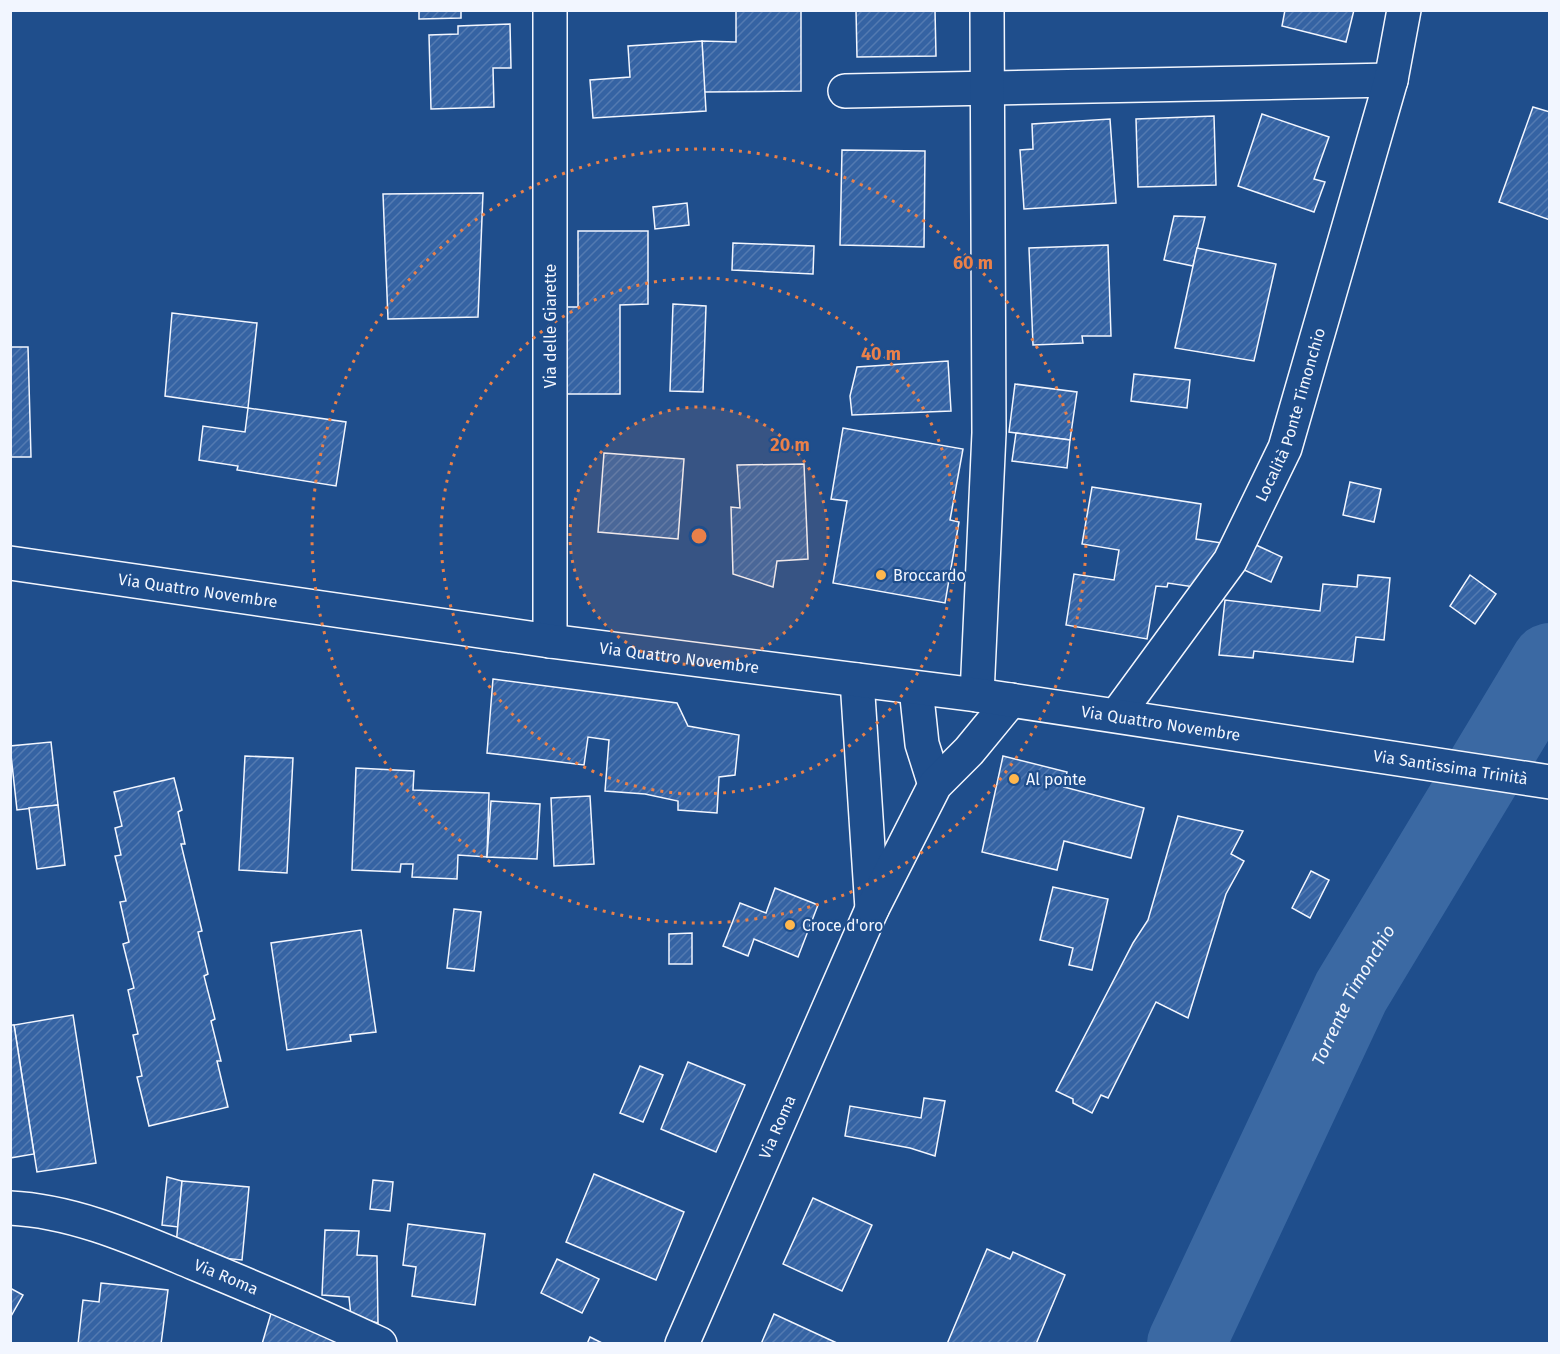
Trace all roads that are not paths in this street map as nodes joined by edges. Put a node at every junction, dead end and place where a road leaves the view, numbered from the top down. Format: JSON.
{"nodes":[{"id":1,"x":550,"y":10,"type":"edge"},
{"id":2,"x":987,"y":10,"type":"edge"},
{"id":3,"x":1404,"y":10,"type":"edge"},
{"id":4,"x":1391,"y":80,"type":"junction"},
{"id":5,"x":988,"y":90,"type":"junction"},
{"id":6,"x":845,"y":91,"type":"dead end"},
{"id":7,"x":10,"y":563,"type":"edge"},
{"id":8,"x":550,"y":641,"type":"junction"},
{"id":9,"x":857,"y":680,"type":"junction"},
{"id":10,"x":916,"y":688,"type":"junction"},
{"id":11,"x":977,"y":695,"type":"junction"},
{"id":12,"x":1011,"y":700,"type":"junction"},
{"id":13,"x":1117,"y":715,"type":"junction"},
{"id":14,"x":1351,"y":752,"type":"joint"},
{"id":15,"x":1550,"y":782,"type":"edge"},
{"id":16,"x":935,"y":785,"type":"junction"},
{"id":17,"x":872,"y":909,"type":"junction"},
{"id":18,"x":10,"y":1208,"type":"edge"},
{"id":19,"x":380,"y":1344,"type":"edge"},
{"id":20,"x":682,"y":1344,"type":"edge"}],
"edges":[{"from":1,"to":8,"type":"street","name":"Via delle Giarette"},
{"from":2,"to":5,"type":"street"},
{"from":3,"to":4,"type":"street","name":"Località Ponte Timonchio"},
{"from":4,"to":5,"type":"street"},
{"from":4,"to":13,"type":"street","name":"Località Ponte Timonchio"},
{"from":5,"to":6,"type":"street"},
{"from":5,"to":11,"type":"street"},
{"from":7,"to":8,"type":"street","name":"Via Quattro Novembre"},
{"from":8,"to":9,"type":"street","name":"Via Quattro Novembre"},
{"from":9,"to":10,"type":"street","name":"Via Quattro Novembre"},
{"from":9,"to":17,"type":"street","name":"Via Roma"},
{"from":10,"to":11,"type":"street","name":"Via Quattro Novembre"},
{"from":10,"to":16,"type":"street"},
{"from":11,"to":12,"type":"street","name":"Via Quattro Novembre"},
{"from":12,"to":13,"type":"street","name":"Via Quattro Novembre"},
{"from":12,"to":16,"type":"street","name":"Via Roma"},
{"from":13,"to":14,"type":"street","name":"Via Quattro Novembre"},
{"from":14,"to":15,"type":"street","name":"Via Santissima Trinità"},
{"from":16,"to":17,"type":"street","name":"Via Roma"},
{"from":17,"to":20,"type":"street","name":"Via Roma"},
{"from":18,"to":19,"type":"street","name":"Via Roma"}]}
